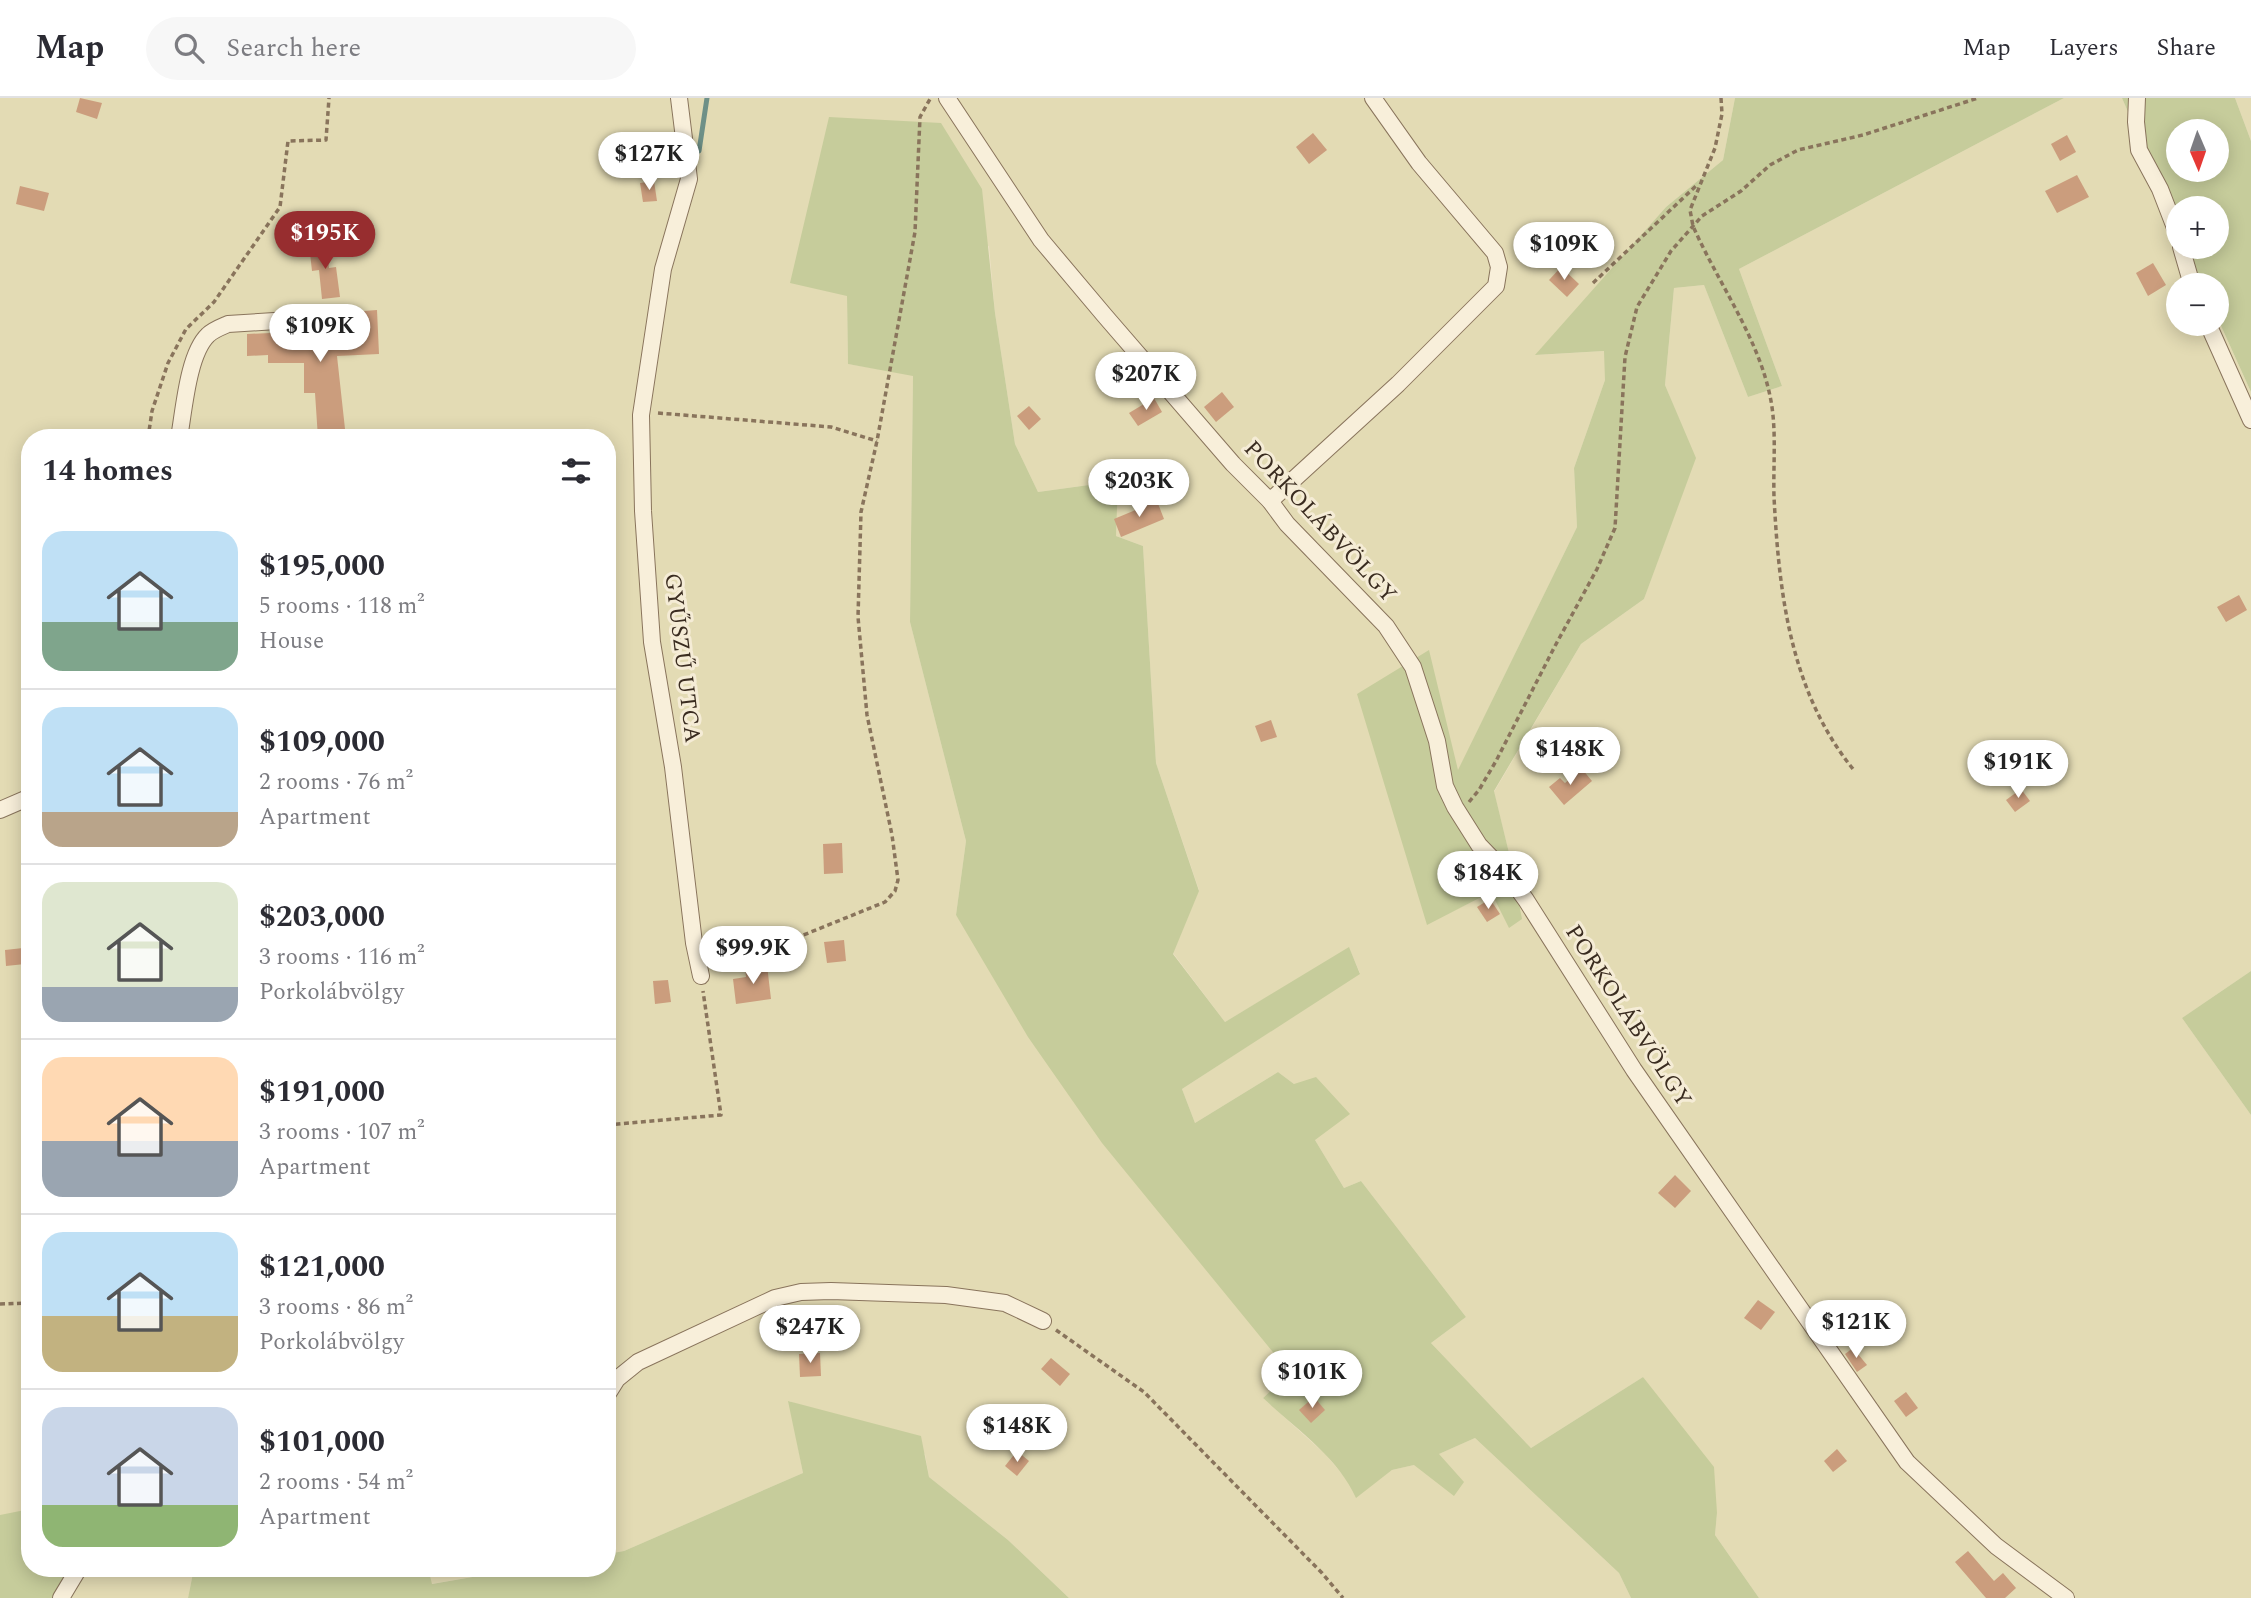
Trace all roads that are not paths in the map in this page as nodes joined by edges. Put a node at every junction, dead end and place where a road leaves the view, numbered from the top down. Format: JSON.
{"nodes":[{"id":1,"x":679,"y":98,"type":"edge"},
{"id":2,"x":947,"y":98,"type":"edge"},
{"id":3,"x":1373,"y":98,"type":"edge"},
{"id":4,"x":2137,"y":98,"type":"edge"},
{"id":5,"x":2166,"y":203,"type":"edge"},
{"id":6,"x":355,"y":316,"type":"dead end"},
{"id":7,"x":2213,"y":336,"type":"edge"},
{"id":8,"x":2251,"y":421,"type":"edge"},
{"id":9,"x":181,"y":429,"type":"edge"},
{"id":10,"x":1270,"y":501,"type":"junction"},
{"id":11,"x":21,"y":801,"type":"edge"},
{"id":12,"x":0,"y":810,"type":"edge"},
{"id":13,"x":701,"y":976,"type":"road end"},
{"id":14,"x":1043,"y":1321,"type":"road end"},
{"id":15,"x":616,"y":1381,"type":"edge"},
{"id":16,"x":74,"y":1577,"type":"edge"},
{"id":17,"x":61,"y":1598,"type":"edge"},
{"id":18,"x":2066,"y":1598,"type":"edge"}],
"edges":[{"from":1,"to":13,"type":"street","name":"GYŰSZŰ UTCA"},
{"from":2,"to":10,"type":"street","name":"PORKOLÁBVÖLGY"},
{"from":3,"to":10,"type":"street"},
{"from":4,"to":5,"type":"street"},
{"from":6,"to":9,"type":"street"},
{"from":7,"to":8,"type":"street"},
{"from":10,"to":18,"type":"street","name":"PORKOLÁBVÖLGY"},
{"from":11,"to":12,"type":"street"},
{"from":14,"to":15,"type":"street"},
{"from":16,"to":17,"type":"street"}]}
